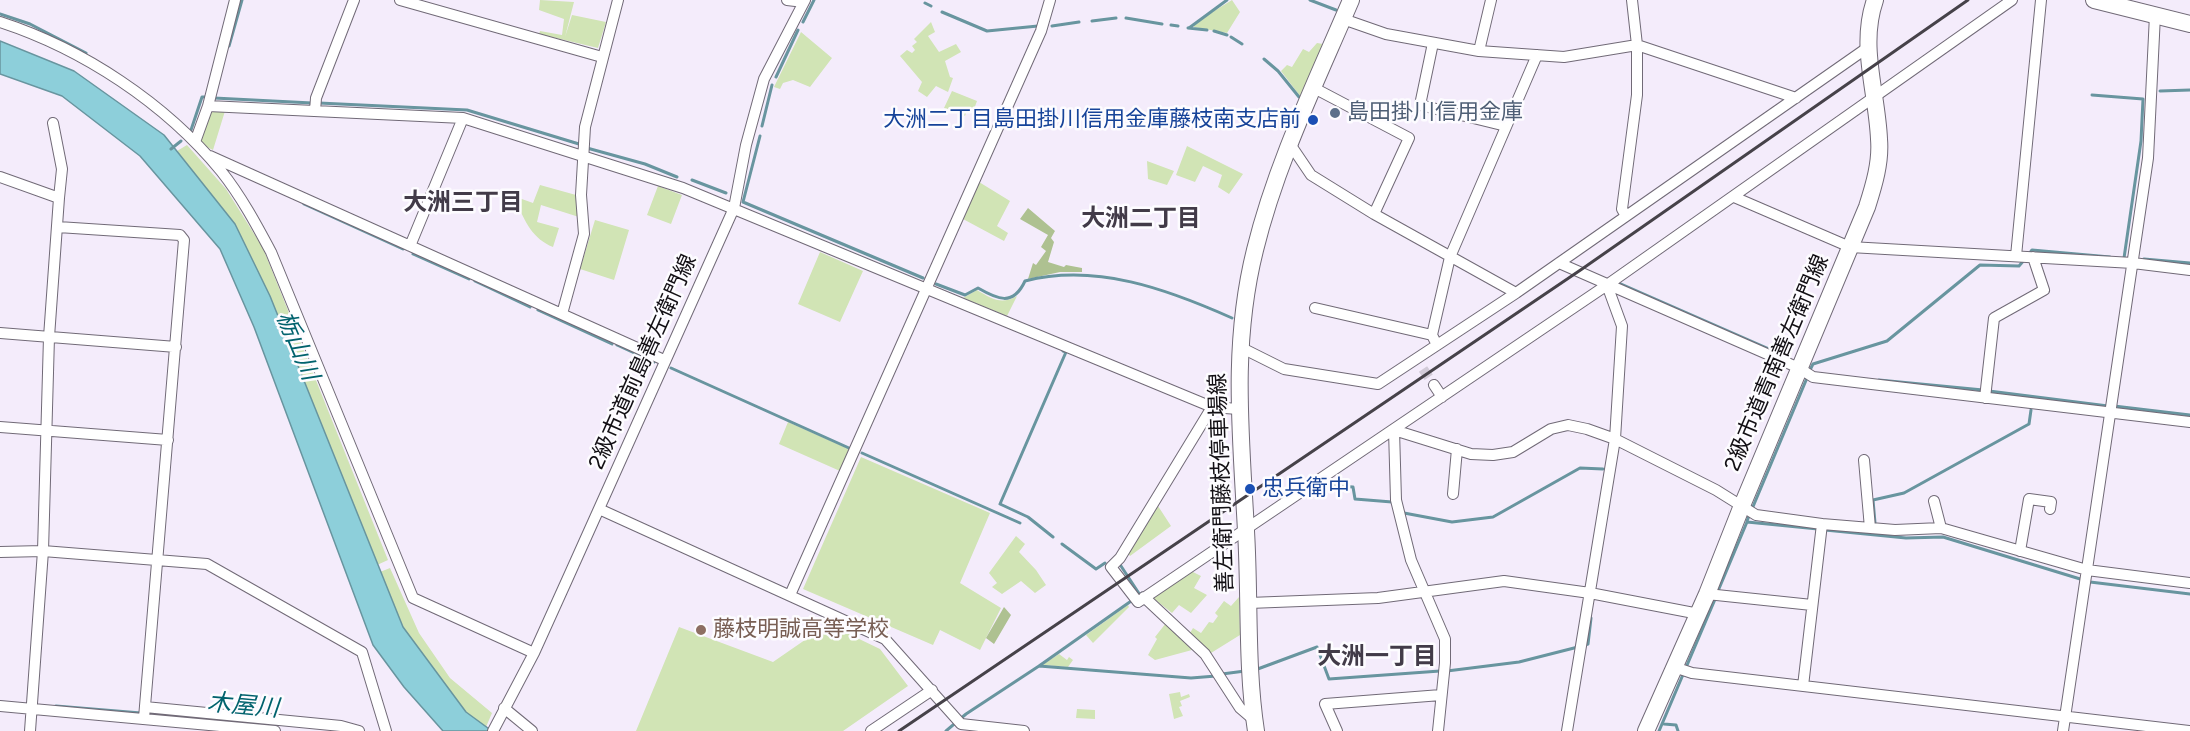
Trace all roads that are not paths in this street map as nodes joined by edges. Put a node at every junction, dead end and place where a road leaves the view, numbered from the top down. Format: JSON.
{"nodes":[{"id":1,"x":235,"y":0,"type":"edge"},
{"id":2,"x":354,"y":0,"type":"edge"},
{"id":3,"x":400,"y":0,"type":"edge"},
{"id":4,"x":618,"y":0,"type":"edge"},
{"id":5,"x":787,"y":0,"type":"edge"},
{"id":6,"x":1050,"y":0,"type":"edge"},
{"id":7,"x":1351,"y":0,"type":"edge"},
{"id":8,"x":1491,"y":0,"type":"edge"},
{"id":9,"x":1632,"y":0,"type":"edge"},
{"id":10,"x":1875,"y":0,"type":"edge"},
{"id":11,"x":2012,"y":0,"type":"edge"},
{"id":12,"x":2041,"y":0,"type":"edge"},
{"id":13,"x":2094,"y":0,"type":"edge"},
{"id":14,"x":805,"y":1,"type":"edge"},
{"id":15,"x":2148,"y":9,"type":"edge"},
{"id":16,"x":1343,"y":19,"type":"junction"},
{"id":17,"x":0,"y":22,"type":"edge"},
{"id":18,"x":2190,"y":24,"type":"edge"},
{"id":19,"x":1433,"y":42,"type":"junction"},
{"id":20,"x":1637,"y":45,"type":"junction"},
{"id":21,"x":1867,"y":48,"type":"junction"},
{"id":22,"x":1479,"y":51,"type":"junction"},
{"id":23,"x":1537,"y":55,"type":"junction"},
{"id":24,"x":602,"y":57,"type":"junction"},
{"id":25,"x":1314,"y":88,"type":"junction"},
{"id":26,"x":1796,"y":98,"type":"junction"},
{"id":27,"x":1875,"y":99,"type":"junction"},
{"id":28,"x":208,"y":106,"type":"junction"},
{"id":29,"x":316,"y":106,"type":"junction"},
{"id":30,"x":463,"y":118,"type":"junction"},
{"id":31,"x":53,"y":123,"type":"dead end"},
{"id":32,"x":1506,"y":126,"type":"junction"},
{"id":33,"x":195,"y":142,"type":"junction"},
{"id":34,"x":1290,"y":144,"type":"junction"},
{"id":35,"x":582,"y":154,"type":"junction"},
{"id":36,"x":207,"y":155,"type":"junction"},
{"id":37,"x":0,"y":177,"type":"edge"},
{"id":38,"x":1734,"y":197,"type":"junction"},
{"id":39,"x":59,"y":198,"type":"junction"},
{"id":40,"x":734,"y":208,"type":"junction"},
{"id":41,"x":1374,"y":214,"type":"junction"},
{"id":42,"x":1626,"y":216,"type":"junction"},
{"id":43,"x":58,"y":227,"type":"junction"},
{"id":44,"x":410,"y":246,"type":"junction"},
{"id":45,"x":1850,"y":246,"type":"junction"},
{"id":46,"x":2016,"y":256,"type":"junction"},
{"id":47,"x":1450,"y":257,"type":"junction"},
{"id":48,"x":2033,"y":257,"type":"junction"},
{"id":49,"x":1559,"y":263,"type":"junction"},
{"id":50,"x":2133,"y":263,"type":"junction"},
{"id":51,"x":2190,"y":270,"type":"edge"},
{"id":52,"x":1607,"y":285,"type":"junction"},
{"id":53,"x":926,"y":288,"type":"junction"},
{"id":54,"x":1516,"y":293,"type":"junction"},
{"id":55,"x":1315,"y":308,"type":"dead end"},
{"id":56,"x":562,"y":314,"type":"junction"},
{"id":57,"x":0,"y":333,"type":"edge"},
{"id":58,"x":49,"y":337,"type":"junction"},
{"id":59,"x":1435,"y":340,"type":"junction"},
{"id":60,"x":176,"y":347,"type":"junction"},
{"id":61,"x":1240,"y":347,"type":"junction"},
{"id":62,"x":1416,"y":359,"type":"junction"},
{"id":63,"x":664,"y":360,"type":"junction"},
{"id":64,"x":1799,"y":368,"type":"junction"},
{"id":65,"x":1423,"y":369,"type":"tunnel mouth"},
{"id":66,"x":1434,"y":385,"type":"tunnel mouth"},
{"id":67,"x":1442,"y":397,"type":"junction"},
{"id":68,"x":1985,"y":398,"type":"junction"},
{"id":69,"x":1212,"y":407,"type":"junction"},
{"id":70,"x":1238,"y":409,"type":"junction"},
{"id":71,"x":2110,"y":413,"type":"junction"},
{"id":72,"x":2190,"y":422,"type":"edge"},
{"id":73,"x":0,"y":427,"type":"edge"},
{"id":74,"x":46,"y":430,"type":"junction"},
{"id":75,"x":1394,"y":430,"type":"junction"},
{"id":76,"x":1615,"y":439,"type":"junction"},
{"id":77,"x":168,"y":441,"type":"junction"},
{"id":78,"x":1457,"y":449,"type":"junction"},
{"id":79,"x":1864,"y":460,"type":"dead end"},
{"id":80,"x":1453,"y":494,"type":"dead end"},
{"id":81,"x":1934,"y":501,"type":"dead end"},
{"id":82,"x":1741,"y":508,"type":"junction"},
{"id":83,"x":599,"y":509,"type":"junction"},
{"id":84,"x":2050,"y":509,"type":"dead end"},
{"id":85,"x":1822,"y":524,"type":"junction"},
{"id":86,"x":1870,"y":528,"type":"junction"},
{"id":87,"x":1941,"y":528,"type":"junction"},
{"id":88,"x":1246,"y":531,"type":"junction"},
{"id":89,"x":43,"y":551,"type":"junction"},
{"id":90,"x":2020,"y":551,"type":"junction"},
{"id":91,"x":0,"y":552,"type":"edge"},
{"id":92,"x":157,"y":560,"type":"junction"},
{"id":93,"x":2087,"y":570,"type":"junction"},
{"id":94,"x":2190,"y":583,"type":"edge"},
{"id":95,"x":1426,"y":591,"type":"junction"},
{"id":96,"x":1590,"y":593,"type":"junction"},
{"id":97,"x":1707,"y":594,"type":"junction"},
{"id":98,"x":790,"y":596,"type":"junction"},
{"id":99,"x":1138,"y":597,"type":"junction"},
{"id":100,"x":1249,"y":603,"type":"junction"},
{"id":101,"x":1812,"y":605,"type":"junction"},
{"id":102,"x":1699,"y":614,"type":"junction"},
{"id":103,"x":534,"y":653,"type":"junction"},
{"id":104,"x":1674,"y":667,"type":"junction"},
{"id":105,"x":1803,"y":686,"type":"junction"},
{"id":106,"x":932,"y":690,"type":"junction"},
{"id":107,"x":1442,"y":695,"type":"junction"},
{"id":108,"x":0,"y":706,"type":"edge"},
{"id":109,"x":145,"y":707,"type":"junction"},
{"id":110,"x":32,"y":708,"type":"junction"},
{"id":111,"x":504,"y":708,"type":"junction"},
{"id":112,"x":2065,"y":716,"type":"junction"},
{"id":113,"x":144,"y":718,"type":"junction"},
{"id":114,"x":1255,"y":725,"type":"edge"},
{"id":115,"x":187,"y":727,"type":"edge"},
{"id":116,"x":30,"y":731,"type":"edge"},
{"id":117,"x":275,"y":731,"type":"edge"},
{"id":118,"x":359,"y":731,"type":"edge"},
{"id":119,"x":386,"y":731,"type":"edge"},
{"id":120,"x":493,"y":731,"type":"edge"},
{"id":121,"x":532,"y":731,"type":"edge"},
{"id":122,"x":870,"y":731,"type":"edge"},
{"id":123,"x":1024,"y":731,"type":"edge"},
{"id":124,"x":1336,"y":731,"type":"edge"},
{"id":125,"x":1438,"y":731,"type":"edge"},
{"id":126,"x":1567,"y":731,"type":"edge"},
{"id":127,"x":1647,"y":731,"type":"edge"},
{"id":128,"x":2063,"y":731,"type":"edge"},
{"id":129,"x":2189,"y":731,"type":"edge"}],
"edges":[{"from":1,"to":28,"type":"street"},
{"from":2,"to":29,"type":"street"},
{"from":3,"to":24,"type":"street"},
{"from":4,"to":24,"type":"street"},
{"from":5,"to":14,"type":"street"},
{"from":6,"to":53,"type":"street"},
{"from":7,"to":16,"type":"main road","name":"善左衛門藤枝停車場線"},
{"from":8,"to":22,"type":"street"},
{"from":9,"to":20,"type":"street"},
{"from":10,"to":21,"type":"main road","name":"2級市道青南善左衛門線"},
{"from":11,"to":27,"type":"street"},
{"from":12,"to":46,"type":"street"},
{"from":13,"to":15,"type":"main road"},
{"from":14,"to":40,"type":"street","name":"2級市道前島善左衛門線"},
{"from":15,"to":18,"type":"main road"},
{"from":15,"to":50,"type":"street"},
{"from":16,"to":19,"type":"street"},
{"from":16,"to":25,"type":"main road","name":"善左衛門藤枝停車場線"},
{"from":17,"to":33,"type":"street"},
{"from":19,"to":22,"type":"street"},
{"from":19,"to":32,"type":"street"},
{"from":20,"to":23,"type":"street"},
{"from":20,"to":26,"type":"street"},
{"from":20,"to":42,"type":"street"},
{"from":21,"to":26,"type":"street"},
{"from":21,"to":27,"type":"main road","name":"2級市道青南善左衛門線"},
{"from":22,"to":23,"type":"street"},
{"from":23,"to":32,"type":"street"},
{"from":24,"to":35,"type":"street"},
{"from":25,"to":34,"type":"main road","name":"善左衛門藤枝停車場線"},
{"from":25,"to":41,"type":"street"},
{"from":26,"to":42,"type":"street"},
{"from":27,"to":38,"type":"street"},
{"from":27,"to":45,"type":"main road","name":"2級市道青南善左衛門線"},
{"from":28,"to":29,"type":"street"},
{"from":28,"to":33,"type":"street"},
{"from":29,"to":30,"type":"street"},
{"from":30,"to":35,"type":"street"},
{"from":30,"to":44,"type":"street"},
{"from":31,"to":39,"type":"street"},
{"from":32,"to":47,"type":"street"},
{"from":33,"to":36,"type":"street"},
{"from":34,"to":41,"type":"street"},
{"from":34,"to":61,"type":"main road","name":"善左衛門藤枝停車場線"},
{"from":35,"to":40,"type":"street"},
{"from":35,"to":56,"type":"street"},
{"from":36,"to":44,"type":"street"},
{"from":36,"to":103,"type":"street"},
{"from":37,"to":39,"type":"street"},
{"from":38,"to":45,"type":"street"},
{"from":38,"to":52,"type":"street"},
{"from":39,"to":43,"type":"street"},
{"from":40,"to":53,"type":"street"},
{"from":40,"to":63,"type":"street","name":"2級市道前島善左衛門線"},
{"from":41,"to":47,"type":"street"},
{"from":42,"to":49,"type":"street"},
{"from":43,"to":58,"type":"street"},
{"from":43,"to":60,"type":"street"},
{"from":44,"to":56,"type":"street"},
{"from":45,"to":46,"type":"street"},
{"from":45,"to":64,"type":"main road","name":"2級市道青南善左衛門線"},
{"from":46,"to":48,"type":"street"},
{"from":47,"to":54,"type":"street"},
{"from":47,"to":59,"type":"street"},
{"from":48,"to":50,"type":"street"},
{"from":48,"to":68,"type":"street"},
{"from":49,"to":52,"type":"street"},
{"from":49,"to":54,"type":"street"},
{"from":50,"to":51,"type":"street"},
{"from":50,"to":71,"type":"street"},
{"from":52,"to":64,"type":"street"},
{"from":52,"to":67,"type":"street"},
{"from":52,"to":76,"type":"street"},
{"from":53,"to":69,"type":"street"},
{"from":53,"to":98,"type":"street"},
{"from":54,"to":59,"type":"street"},
{"from":55,"to":59,"type":"street"},
{"from":56,"to":63,"type":"street"},
{"from":57,"to":58,"type":"street"},
{"from":58,"to":60,"type":"street"},
{"from":58,"to":74,"type":"street"},
{"from":59,"to":62,"type":"street"},
{"from":60,"to":77,"type":"street"},
{"from":61,"to":62,"type":"street"},
{"from":61,"to":70,"type":"main road","name":"善左衛門藤枝停車場線"},
{"from":62,"to":65,"type":"street"},
{"from":63,"to":83,"type":"street","name":"2級市道前島善左衛門線"},
{"from":64,"to":68,"type":"street"},
{"from":64,"to":82,"type":"main road","name":"2級市道青南善左衛門線"},
{"from":66,"to":67,"type":"street"},
{"from":67,"to":75,"type":"street"},
{"from":68,"to":71,"type":"street"},
{"from":69,"to":70,"type":"street"},
{"from":69,"to":99,"type":"street"},
{"from":70,"to":88,"type":"main road","name":"善左衛門藤枝停車場線"},
{"from":71,"to":72,"type":"street"},
{"from":71,"to":93,"type":"street"},
{"from":73,"to":74,"type":"street"},
{"from":74,"to":77,"type":"street"},
{"from":74,"to":89,"type":"street"},
{"from":75,"to":78,"type":"street"},
{"from":75,"to":88,"type":"street"},
{"from":75,"to":95,"type":"street"},
{"from":76,"to":78,"type":"street"},
{"from":76,"to":82,"type":"street"},
{"from":76,"to":96,"type":"street"},
{"from":77,"to":92,"type":"street"},
{"from":78,"to":80,"type":"street"},
{"from":79,"to":86,"type":"street"},
{"from":81,"to":87,"type":"street"},
{"from":82,"to":85,"type":"street"},
{"from":82,"to":97,"type":"main road","name":"2級市道青南善左衛門線"},
{"from":83,"to":98,"type":"street"},
{"from":83,"to":103,"type":"street","name":"2級市道前島善左衛門線"},
{"from":84,"to":90,"type":"street"},
{"from":85,"to":86,"type":"street"},
{"from":85,"to":101,"type":"street"},
{"from":86,"to":87,"type":"street"},
{"from":87,"to":90,"type":"street"},
{"from":88,"to":99,"type":"street"},
{"from":88,"to":100,"type":"main road","name":"善左衛門藤枝停車場線"},
{"from":89,"to":91,"type":"street"},
{"from":89,"to":92,"type":"street"},
{"from":89,"to":110,"type":"street"},
{"from":90,"to":93,"type":"street"},
{"from":92,"to":109,"type":"street"},
{"from":92,"to":119,"type":"street"},
{"from":93,"to":94,"type":"street"},
{"from":93,"to":112,"type":"street"},
{"from":95,"to":96,"type":"street"},
{"from":95,"to":100,"type":"street"},
{"from":95,"to":107,"type":"street"},
{"from":96,"to":102,"type":"street"},
{"from":96,"to":126,"type":"street"},
{"from":97,"to":101,"type":"street"},
{"from":97,"to":102,"type":"main road","name":"2級市道青南善左衛門線"},
{"from":98,"to":106,"type":"street"},
{"from":99,"to":114,"type":"street"},
{"from":100,"to":114,"type":"main road","name":"善左衛門藤枝停車場線"},
{"from":101,"to":105,"type":"street"},
{"from":102,"to":104,"type":"main road","name":"2級市道青南善左衛門線"},
{"from":103,"to":111,"type":"street","name":"2級市道前島善左衛門線"},
{"from":104,"to":105,"type":"street"},
{"from":104,"to":127,"type":"main road","name":"2級市道青南善左衛門線"},
{"from":105,"to":112,"type":"street"},
{"from":106,"to":122,"type":"street"},
{"from":106,"to":123,"type":"street"},
{"from":107,"to":124,"type":"street"},
{"from":107,"to":125,"type":"street"},
{"from":108,"to":110,"type":"street"},
{"from":109,"to":113,"type":"street"},
{"from":109,"to":118,"type":"street"},
{"from":110,"to":113,"type":"street"},
{"from":110,"to":116,"type":"street"},
{"from":111,"to":120,"type":"street","name":"2級市道前島善左衛門線"},
{"from":111,"to":121,"type":"street"},
{"from":112,"to":128,"type":"street"},
{"from":112,"to":129,"type":"street"},
{"from":113,"to":115,"type":"street"},
{"from":115,"to":117,"type":"street"}]}
